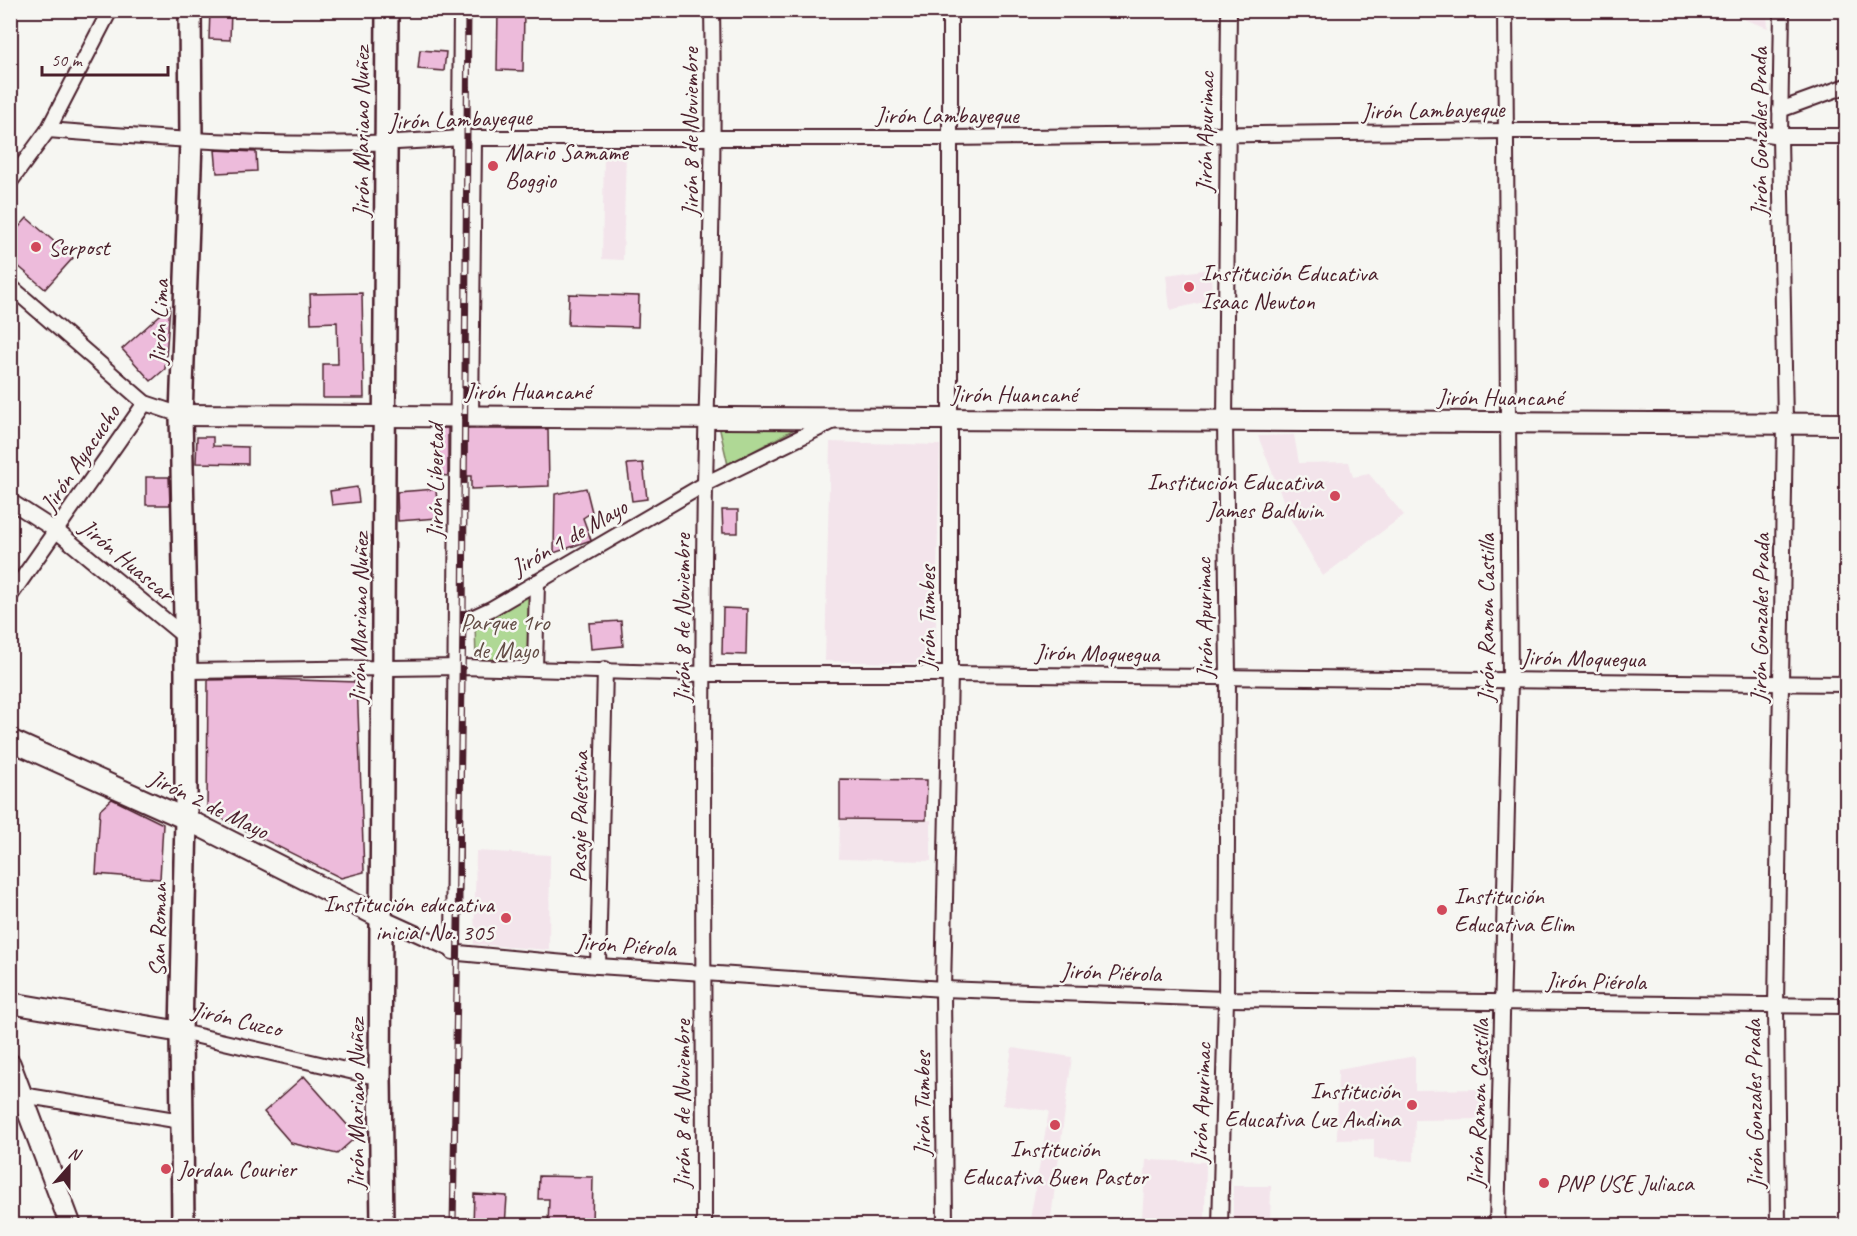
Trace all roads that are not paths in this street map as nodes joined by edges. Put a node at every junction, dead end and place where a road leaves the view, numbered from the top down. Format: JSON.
{"nodes":[{"id":1,"x":110,"y":10,"type":"edge"},
{"id":2,"x":190,"y":10,"type":"edge"},
{"id":3,"x":387,"y":10,"type":"edge"},
{"id":4,"x":461,"y":10,"type":"edge"},
{"id":5,"x":712,"y":10,"type":"edge"},
{"id":6,"x":950,"y":10,"type":"edge"},
{"id":7,"x":1229,"y":10,"type":"edge"},
{"id":8,"x":1505,"y":10,"type":"edge"},
{"id":9,"x":1782,"y":10,"type":"edge"},
{"id":10,"x":1846,"y":86,"type":"edge"},
{"id":11,"x":1780,"y":110,"type":"junction"},
{"id":12,"x":48,"y":130,"type":"junction"},
{"id":13,"x":1505,"y":131,"type":"junction"},
{"id":14,"x":1228,"y":136,"type":"junction"},
{"id":15,"x":1780,"y":136,"type":"junction"},
{"id":16,"x":1846,"y":136,"type":"edge"},
{"id":17,"x":715,"y":137,"type":"junction"},
{"id":18,"x":950,"y":138,"type":"junction"},
{"id":19,"x":467,"y":139,"type":"junction"},
{"id":20,"x":191,"y":141,"type":"junction"},
{"id":21,"x":385,"y":145,"type":"junction"},
{"id":22,"x":10,"y":182,"type":"edge"},
{"id":23,"x":10,"y":286,"type":"edge"},
{"id":24,"x":145,"y":403,"type":"junction"},
{"id":25,"x":181,"y":415,"type":"junction"},
{"id":26,"x":386,"y":416,"type":"junction"},
{"id":27,"x":464,"y":417,"type":"junction"},
{"id":28,"x":708,"y":418,"type":"junction"},
{"id":29,"x":839,"y":418,"type":"junction"},
{"id":30,"x":948,"y":419,"type":"junction"},
{"id":31,"x":1225,"y":421,"type":"junction"},
{"id":32,"x":1508,"y":422,"type":"junction"},
{"id":33,"x":1785,"y":424,"type":"junction"},
{"id":34,"x":1846,"y":424,"type":"edge"},
{"id":35,"x":705,"y":484,"type":"junction"},
{"id":36,"x":10,"y":501,"type":"edge"},
{"id":37,"x":58,"y":532,"type":"junction"},
{"id":38,"x":537,"y":582,"type":"junction"},
{"id":39,"x":10,"y":596,"type":"edge"},
{"id":40,"x":456,"y":629,"type":"junction"},
{"id":41,"x":184,"y":636,"type":"junction"},
{"id":42,"x":384,"y":667,"type":"junction"},
{"id":43,"x":454,"y":667,"type":"junction"},
{"id":44,"x":535,"y":668,"type":"junction"},
{"id":45,"x":605,"y":669,"type":"junction"},
{"id":46,"x":186,"y":671,"type":"junction"},
{"id":47,"x":704,"y":674,"type":"junction"},
{"id":48,"x":950,"y":674,"type":"junction"},
{"id":49,"x":1227,"y":677,"type":"junction"},
{"id":50,"x":1510,"y":680,"type":"junction"},
{"id":51,"x":1781,"y":683,"type":"junction"},
{"id":52,"x":1846,"y":684,"type":"edge"},
{"id":53,"x":10,"y":740,"type":"edge"},
{"id":54,"x":186,"y":819,"type":"junction"},
{"id":55,"x":382,"y":918,"type":"junction"},
{"id":56,"x":453,"y":952,"type":"junction"},
{"id":57,"x":598,"y":966,"type":"junction"},
{"id":58,"x":704,"y":974,"type":"junction"},
{"id":59,"x":943,"y":989,"type":"junction"},
{"id":60,"x":1226,"y":999,"type":"junction"},
{"id":61,"x":1503,"y":1002,"type":"junction"},
{"id":62,"x":10,"y":1003,"type":"edge"},
{"id":63,"x":1776,"y":1005,"type":"junction"},
{"id":64,"x":1846,"y":1006,"type":"edge"},
{"id":65,"x":181,"y":1032,"type":"junction"},
{"id":66,"x":10,"y":1064,"type":"edge"},
{"id":67,"x":380,"y":1078,"type":"junction"},
{"id":68,"x":16,"y":1094,"type":"edge"},
{"id":69,"x":181,"y":1121,"type":"junction"},
{"id":70,"x":71,"y":1226,"type":"edge"},
{"id":71,"x":183,"y":1226,"type":"edge"},
{"id":72,"x":382,"y":1226,"type":"edge"},
{"id":73,"x":704,"y":1226,"type":"edge"},
{"id":74,"x":945,"y":1226,"type":"edge"},
{"id":75,"x":1220,"y":1226,"type":"edge"},
{"id":76,"x":1497,"y":1226,"type":"edge"},
{"id":77,"x":1778,"y":1226,"type":"edge"}],
"edges":[{"from":1,"to":12,"type":"street"},
{"from":2,"to":20,"type":"main road","name":"Jirón Lima"},
{"from":3,"to":21,"type":"main road","name":"Jirón Mariano Nuñez"},
{"from":4,"to":19,"type":"street"},
{"from":5,"to":17,"type":"street","name":"Jirón 8 de Noviembre"},
{"from":6,"to":18,"type":"street","name":"Jirón Tumbes"},
{"from":7,"to":14,"type":"street","name":"Jirón Apurimac"},
{"from":8,"to":13,"type":"street","name":"Jirón Ramon Castilla"},
{"from":9,"to":11,"type":"street","name":"Jirón Gonzales Prada"},
{"from":10,"to":11,"type":"street"},
{"from":11,"to":15,"type":"street","name":"Jirón Gonzales Prada"},
{"from":12,"to":20,"type":"street","name":"Jirón Lambayeque"},
{"from":12,"to":22,"type":"street"},
{"from":13,"to":14,"type":"street","name":"Jirón Lambayeque"},
{"from":13,"to":15,"type":"street","name":"Jirón Lambayeque"},
{"from":13,"to":32,"type":"street","name":"Jirón Ramon Castilla"},
{"from":14,"to":18,"type":"street","name":"Jirón Lambayeque"},
{"from":14,"to":31,"type":"street","name":"Jirón Apurimac"},
{"from":15,"to":16,"type":"street","name":"Jirón Lambayeque"},
{"from":15,"to":33,"type":"street","name":"Jirón Gonzales Prada"},
{"from":17,"to":18,"type":"street","name":"Jirón Lambayeque"},
{"from":17,"to":19,"type":"street","name":"Jirón Lambayeque"},
{"from":17,"to":28,"type":"street","name":"Jirón 8 de Noviembre"},
{"from":18,"to":30,"type":"street","name":"Jirón Tumbes"},
{"from":19,"to":21,"type":"street","name":"Jirón Lambayeque"},
{"from":19,"to":27,"type":"street","name":"Jirón Libertad"},
{"from":20,"to":21,"type":"street","name":"Jirón Lambayeque"},
{"from":20,"to":25,"type":"main road","name":"Jirón Lima"},
{"from":21,"to":26,"type":"main road","name":"Jirón Mariano Nuñez"},
{"from":23,"to":24,"type":"street"},
{"from":24,"to":25,"type":"street"},
{"from":24,"to":37,"type":"street","name":"Jirón Ayacucho"},
{"from":25,"to":26,"type":"street","name":"Jirón Huancané"},
{"from":25,"to":41,"type":"main road","name":"Jirón Lima"},
{"from":26,"to":27,"type":"street","name":"Jirón Huancané"},
{"from":26,"to":42,"type":"main road","name":"Jirón Mariano Nuñez"},
{"from":27,"to":28,"type":"street","name":"Jirón Huancané"},
{"from":27,"to":40,"type":"street","name":"Jirón Libertad"},
{"from":28,"to":29,"type":"street","name":"Jirón Huancané"},
{"from":28,"to":35,"type":"street","name":"Jirón 8 de Noviembre"},
{"from":29,"to":30,"type":"street","name":"Jirón Huancané"},
{"from":29,"to":35,"type":"street","name":"Jirón 1 de Mayo"},
{"from":30,"to":31,"type":"street","name":"Jirón Huancané"},
{"from":30,"to":48,"type":"street","name":"Jirón Tumbes"},
{"from":31,"to":32,"type":"street","name":"Jirón Huancané"},
{"from":31,"to":49,"type":"street","name":"Jirón Apurimac"},
{"from":32,"to":33,"type":"street","name":"Jirón Huancané"},
{"from":32,"to":50,"type":"street","name":"Jirón Ramon Castilla"},
{"from":33,"to":34,"type":"street","name":"Jirón Huancané"},
{"from":33,"to":51,"type":"street","name":"Jirón Gonzales Prada"},
{"from":35,"to":38,"type":"street","name":"Jirón 1 de Mayo"},
{"from":35,"to":47,"type":"street","name":"Jirón 8 de Noviembre"},
{"from":36,"to":37,"type":"street","name":"Jirón Huascar"},
{"from":37,"to":39,"type":"street","name":"Jirón Ayacucho"},
{"from":37,"to":41,"type":"street","name":"Jirón Huascar"},
{"from":38,"to":40,"type":"street","name":"Jirón 1 de Mayo"},
{"from":38,"to":44,"type":"street"},
{"from":40,"to":43,"type":"street","name":"Jirón Libertad"},
{"from":41,"to":46,"type":"main road","name":"San Roman"},
{"from":42,"to":43,"type":"street","name":"Jirón Moquegua"},
{"from":42,"to":46,"type":"street","name":"Jirón Moquegua"},
{"from":42,"to":55,"type":"main road","name":"Jirón Mariano Nuñez"},
{"from":43,"to":44,"type":"street","name":"Jirón Moquegua"},
{"from":43,"to":56,"type":"street","name":"Jirón Libertad"},
{"from":44,"to":45,"type":"street","name":"Jirón Moquegua"},
{"from":45,"to":47,"type":"street","name":"Jirón Moquegua"},
{"from":45,"to":57,"type":"street","name":"Pasaje Palestina"},
{"from":46,"to":54,"type":"main road","name":"San Roman"},
{"from":47,"to":48,"type":"street","name":"Jirón Moquegua"},
{"from":47,"to":58,"type":"street","name":"Jirón 8 de Noviembre"},
{"from":48,"to":49,"type":"street","name":"Jirón Moquegua"},
{"from":48,"to":59,"type":"street","name":"Jirón Tumbes"},
{"from":49,"to":50,"type":"street","name":"Jirón Moquegua"},
{"from":49,"to":60,"type":"street","name":"Jirón Apurimac"},
{"from":50,"to":51,"type":"street","name":"Jirón Moquegua"},
{"from":50,"to":61,"type":"street","name":"Jirón Ramon Castilla"},
{"from":51,"to":52,"type":"street","name":"Jirón Moquegua"},
{"from":51,"to":63,"type":"street","name":"Jirón Gonzales Prada"},
{"from":53,"to":54,"type":"street","name":"Jirón 2 de Mayo"},
{"from":54,"to":55,"type":"street","name":"Jirón 2 de Mayo"},
{"from":54,"to":65,"type":"main road","name":"San Roman"},
{"from":55,"to":56,"type":"street","name":"Jirón Piérola"},
{"from":55,"to":67,"type":"main road","name":"Jirón Mariano Nuñez"},
{"from":56,"to":57,"type":"street","name":"Jirón Piérola"},
{"from":57,"to":58,"type":"street","name":"Jirón Piérola"},
{"from":58,"to":59,"type":"street","name":"Jirón Piérola"},
{"from":58,"to":73,"type":"street","name":"Jirón 8 de Noviembre"},
{"from":59,"to":60,"type":"street","name":"Jirón Piérola"},
{"from":59,"to":74,"type":"street","name":"Jirón Tumbes"},
{"from":60,"to":61,"type":"street","name":"Jirón Piérola"},
{"from":60,"to":75,"type":"street","name":"Jirón Apurimac"},
{"from":61,"to":63,"type":"street","name":"Jirón Piérola"},
{"from":61,"to":76,"type":"street","name":"Jirón Ramon Castilla"},
{"from":62,"to":65,"type":"street","name":"Jirón Cuzco"},
{"from":63,"to":64,"type":"street","name":"Jirón Piérola"},
{"from":63,"to":77,"type":"street","name":"Jirón Gonzales Prada"},
{"from":65,"to":67,"type":"street","name":"Jirón Cuzco"},
{"from":65,"to":69,"type":"main road","name":"San Roman"},
{"from":66,"to":68,"type":"street"},
{"from":67,"to":72,"type":"main road","name":"Jirón Mariano Nuñez"},
{"from":68,"to":69,"type":"street"},
{"from":68,"to":70,"type":"street"},
{"from":69,"to":71,"type":"main road","name":"San Roman"}]}
